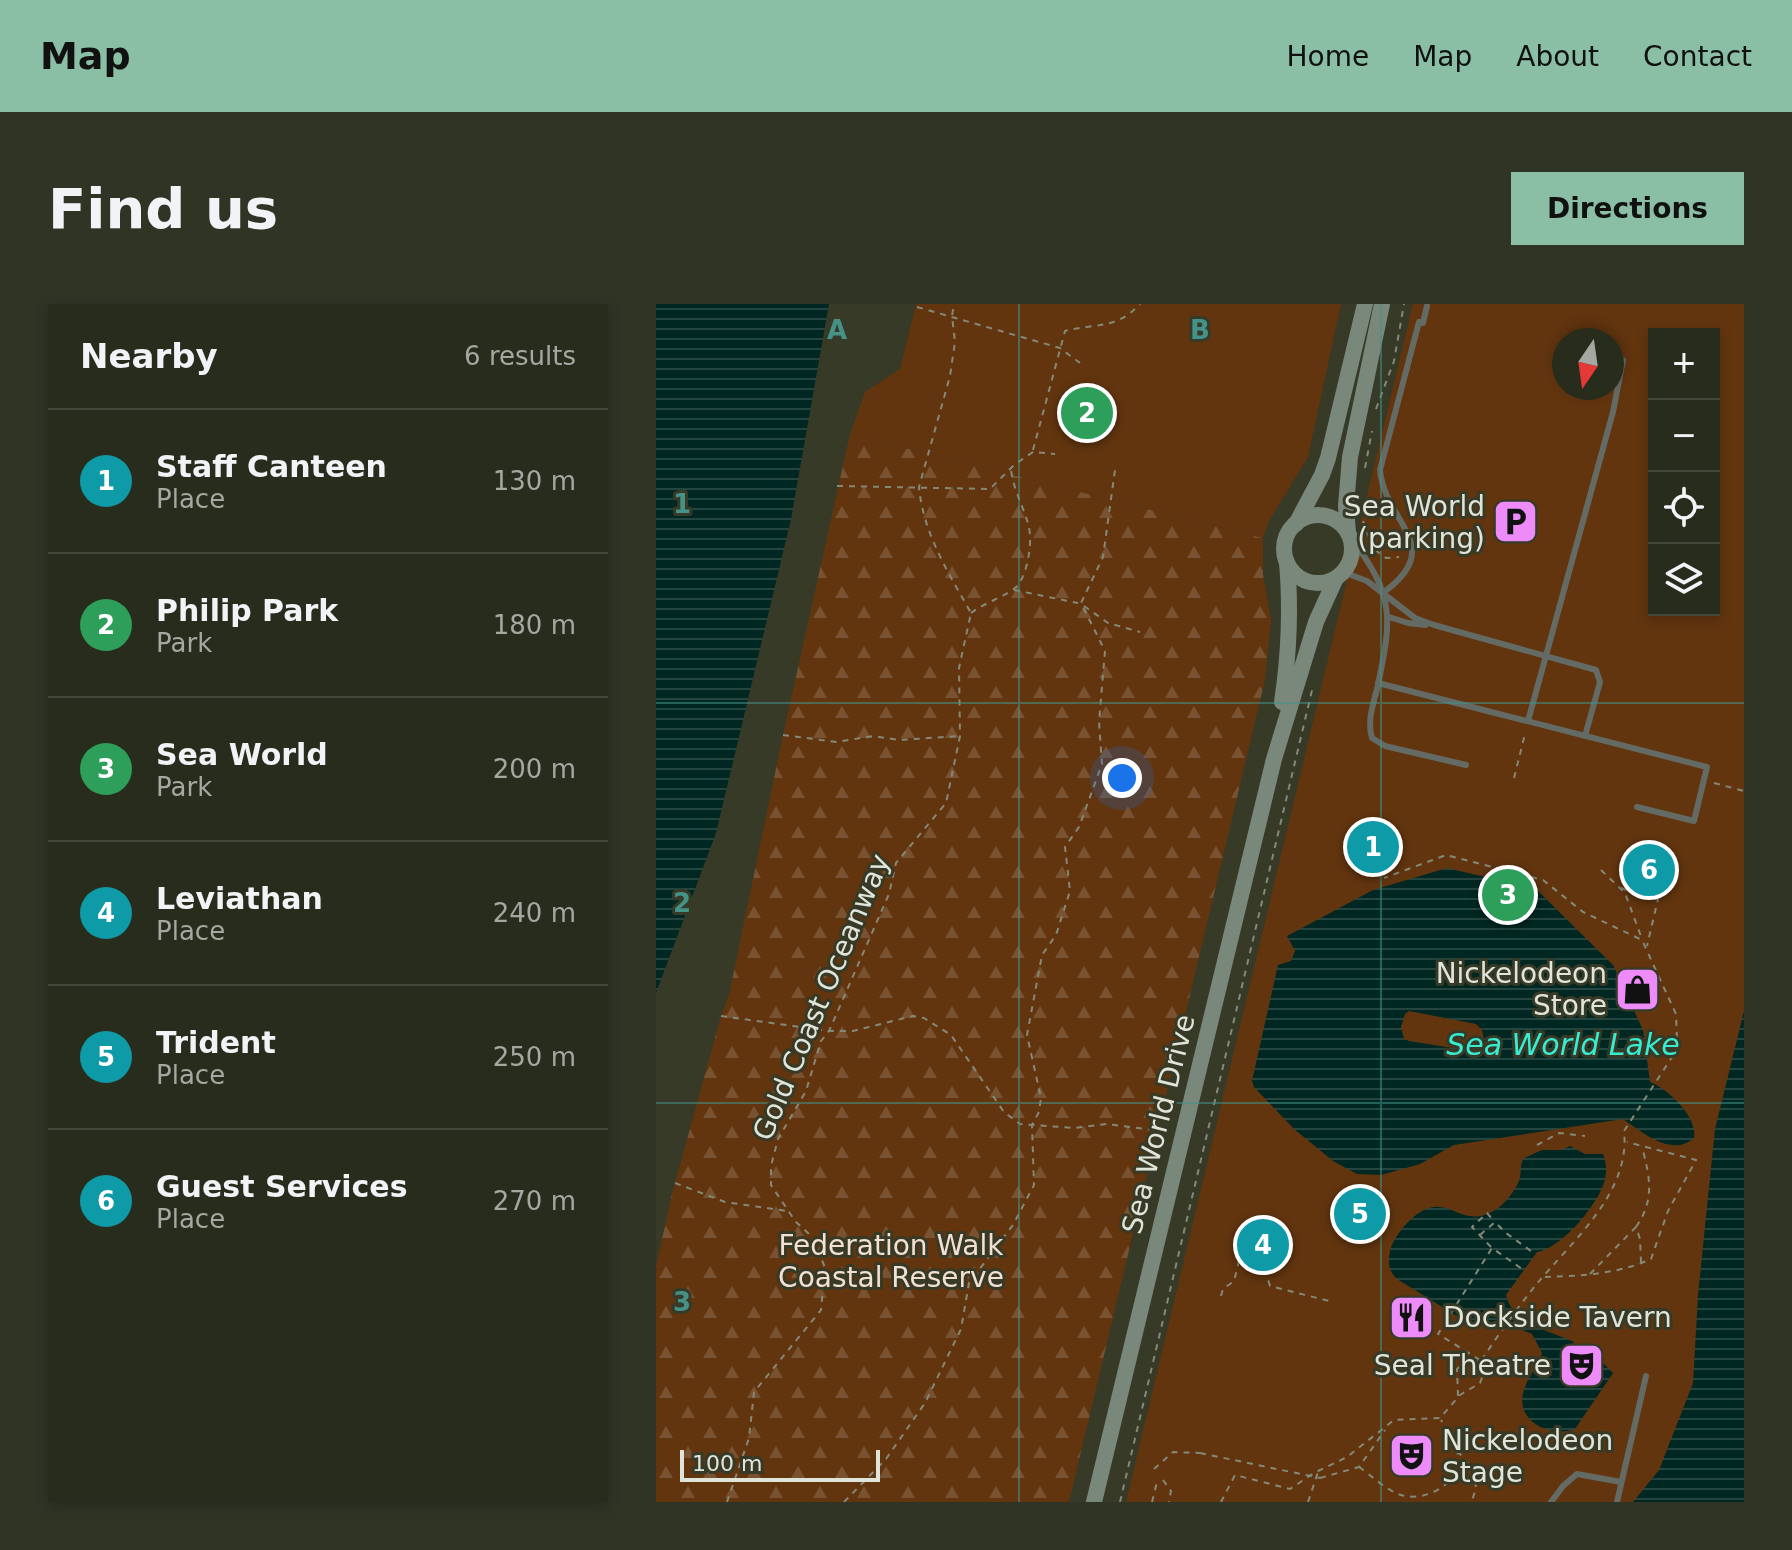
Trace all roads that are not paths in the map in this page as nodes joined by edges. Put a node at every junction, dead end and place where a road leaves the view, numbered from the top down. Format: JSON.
{"nodes":[{"id":1,"x":1365,"y":304,"type":"edge"},
{"id":2,"x":1382,"y":304,"type":"edge"},
{"id":3,"x":1427,"y":306,"type":"dead end"},
{"id":4,"x":1615,"y":400,"type":"edge"},
{"id":5,"x":1296,"y":524,"type":"junction"},
{"id":6,"x":1349,"y":535,"type":"junction"},
{"id":7,"x":1287,"y":562,"type":"junction"},
{"id":8,"x":1340,"y":575,"type":"junction"},
{"id":9,"x":1384,"y":592,"type":"junction"},
{"id":10,"x":1389,"y":617,"type":"junction"},
{"id":11,"x":1434,"y":625,"type":"junction"},
{"id":12,"x":1546,"y":656,"type":"junction"},
{"id":13,"x":1378,"y":683,"type":"junction"},
{"id":14,"x":1528,"y":721,"type":"junction"},
{"id":15,"x":1585,"y":736,"type":"junction"},
{"id":16,"x":1274,"y":759,"type":"junction"},
{"id":17,"x":1466,"y":765,"type":"dead end"},
{"id":18,"x":1637,"y":807,"type":"dead end"},
{"id":19,"x":1646,"y":1376,"type":"dead end"},
{"id":20,"x":1621,"y":1482,"type":"junction"},
{"id":21,"x":1094,"y":1502,"type":"edge"},
{"id":22,"x":1551,"y":1502,"type":"edge"},
{"id":23,"x":1617,"y":1502,"type":"edge"}],
"edges":[{"from":1,"to":5,"type":"street"},
{"from":2,"to":6,"type":"street"},
{"from":3,"to":9,"type":"lane"},
{"from":4,"to":12,"type":"lane"},
{"from":5,"to":6,"type":"street"},
{"from":5,"to":7,"type":"street"},
{"from":6,"to":8,"type":"street"},
{"from":6,"to":9,"type":"lane"},
{"from":7,"to":8,"type":"street"},
{"from":7,"to":16,"type":"street","name":"Sea World Drive"},
{"from":8,"to":9,"type":"lane"},
{"from":8,"to":16,"type":"street","name":"Sea World Drive"},
{"from":9,"to":10,"type":"lane"},
{"from":9,"to":11,"type":"lane"},
{"from":10,"to":11,"type":"lane"},
{"from":10,"to":13,"type":"lane"},
{"from":11,"to":12,"type":"lane"},
{"from":12,"to":14,"type":"lane"},
{"from":12,"to":15,"type":"lane"},
{"from":13,"to":14,"type":"lane"},
{"from":13,"to":17,"type":"lane"},
{"from":14,"to":15,"type":"lane"},
{"from":15,"to":18,"type":"lane"},
{"from":16,"to":21,"type":"street","name":"Sea World Drive"},
{"from":19,"to":20,"type":"lane"},
{"from":20,"to":22,"type":"lane"},
{"from":20,"to":23,"type":"lane"}]}
